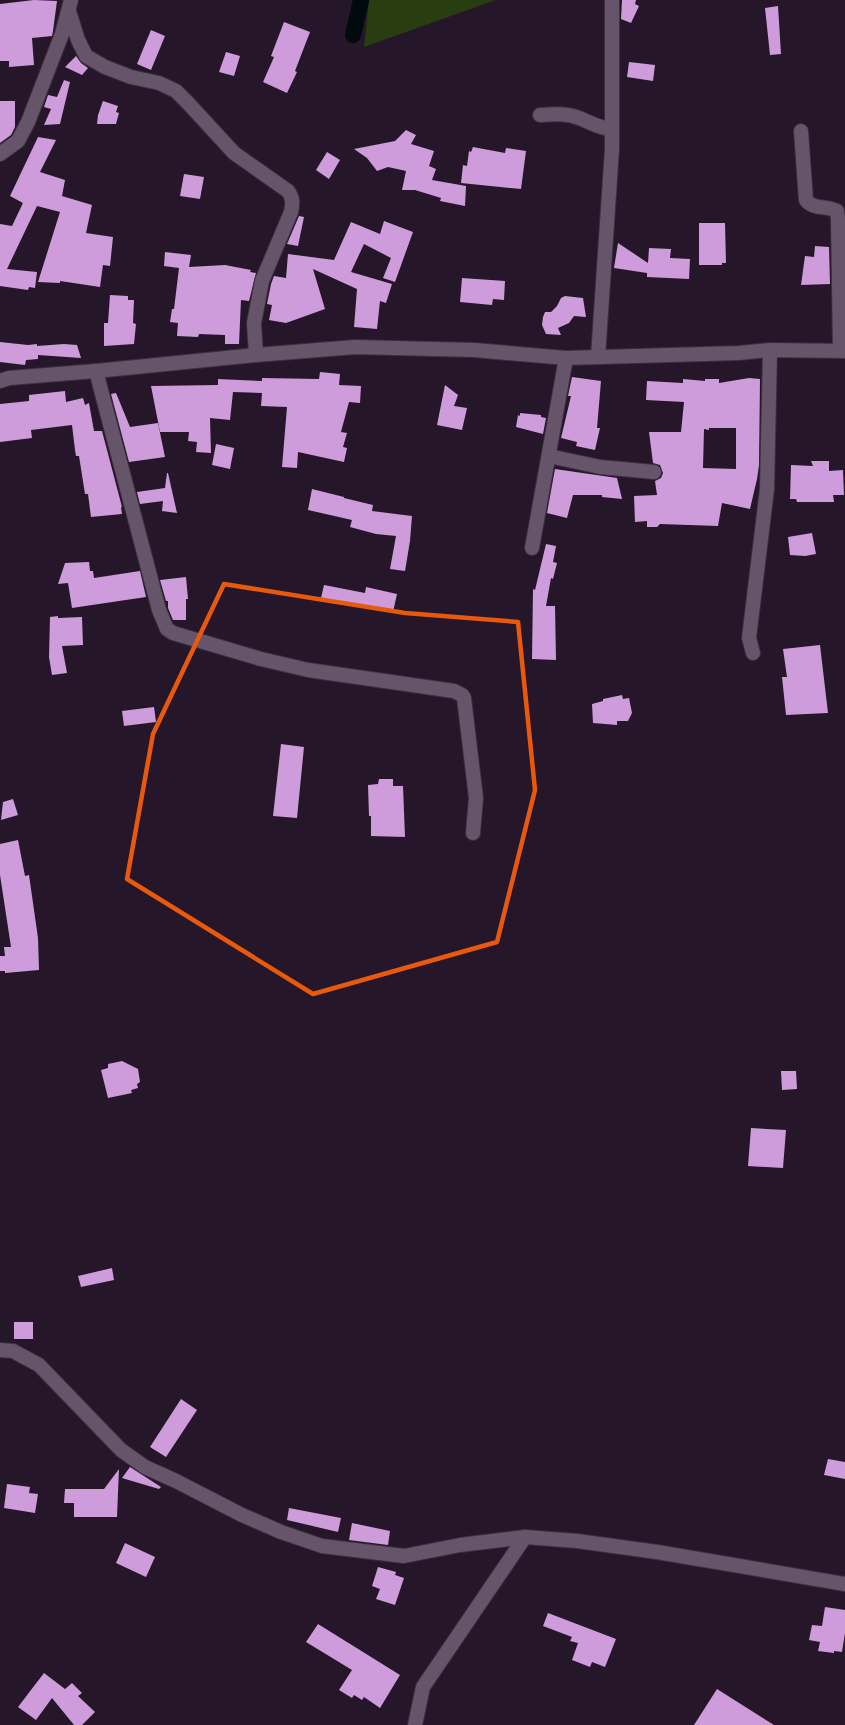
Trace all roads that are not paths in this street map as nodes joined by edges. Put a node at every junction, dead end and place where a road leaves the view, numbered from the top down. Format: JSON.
{"nodes":[{"id":1,"x":612,"y":0,"type":"edge"},
{"id":2,"x":70,"y":5,"type":"edge"},
{"id":3,"x":540,"y":115,"type":"dead end"},
{"id":4,"x":612,"y":129,"type":"junction"},
{"id":5,"x":801,"y":131,"type":"dead end"},
{"id":6,"x":0,"y":154,"type":"edge"},
{"id":7,"x":770,"y":350,"type":"junction"},
{"id":8,"x":842,"y":351,"type":"edge"},
{"id":9,"x":256,"y":354,"type":"junction"},
{"id":10,"x":598,"y":357,"type":"junction"},
{"id":11,"x":566,"y":358,"type":"junction"},
{"id":12,"x":96,"y":371,"type":"junction"},
{"id":13,"x":0,"y":381,"type":"edge"},
{"id":14,"x":549,"y":456,"type":"junction"},
{"id":15,"x":654,"y":472,"type":"dead end"},
{"id":16,"x":532,"y":548,"type":"dead end"},
{"id":17,"x":753,"y":653,"type":"dead end"},
{"id":18,"x":473,"y":833,"type":"dead end"},
{"id":19,"x":0,"y":1350,"type":"edge"},
{"id":20,"x":525,"y":1537,"type":"junction"},
{"id":21,"x":845,"y":1584,"type":"edge"},
{"id":22,"x":416,"y":1725,"type":"edge"}],
"edges":[{"from":1,"to":4,"type":"street"},
{"from":2,"to":6,"type":"street"},
{"from":2,"to":9,"type":"street"},
{"from":3,"to":4,"type":"street"},
{"from":4,"to":10,"type":"street"},
{"from":5,"to":8,"type":"street"},
{"from":7,"to":8,"type":"street"},
{"from":7,"to":10,"type":"street"},
{"from":7,"to":17,"type":"street"},
{"from":9,"to":11,"type":"street"},
{"from":9,"to":12,"type":"street"},
{"from":10,"to":11,"type":"street"},
{"from":11,"to":14,"type":"street"},
{"from":12,"to":13,"type":"street"},
{"from":12,"to":18,"type":"street"},
{"from":14,"to":15,"type":"street"},
{"from":14,"to":16,"type":"street"},
{"from":19,"to":20,"type":"street"},
{"from":20,"to":21,"type":"street"},
{"from":20,"to":22,"type":"street"}]}
